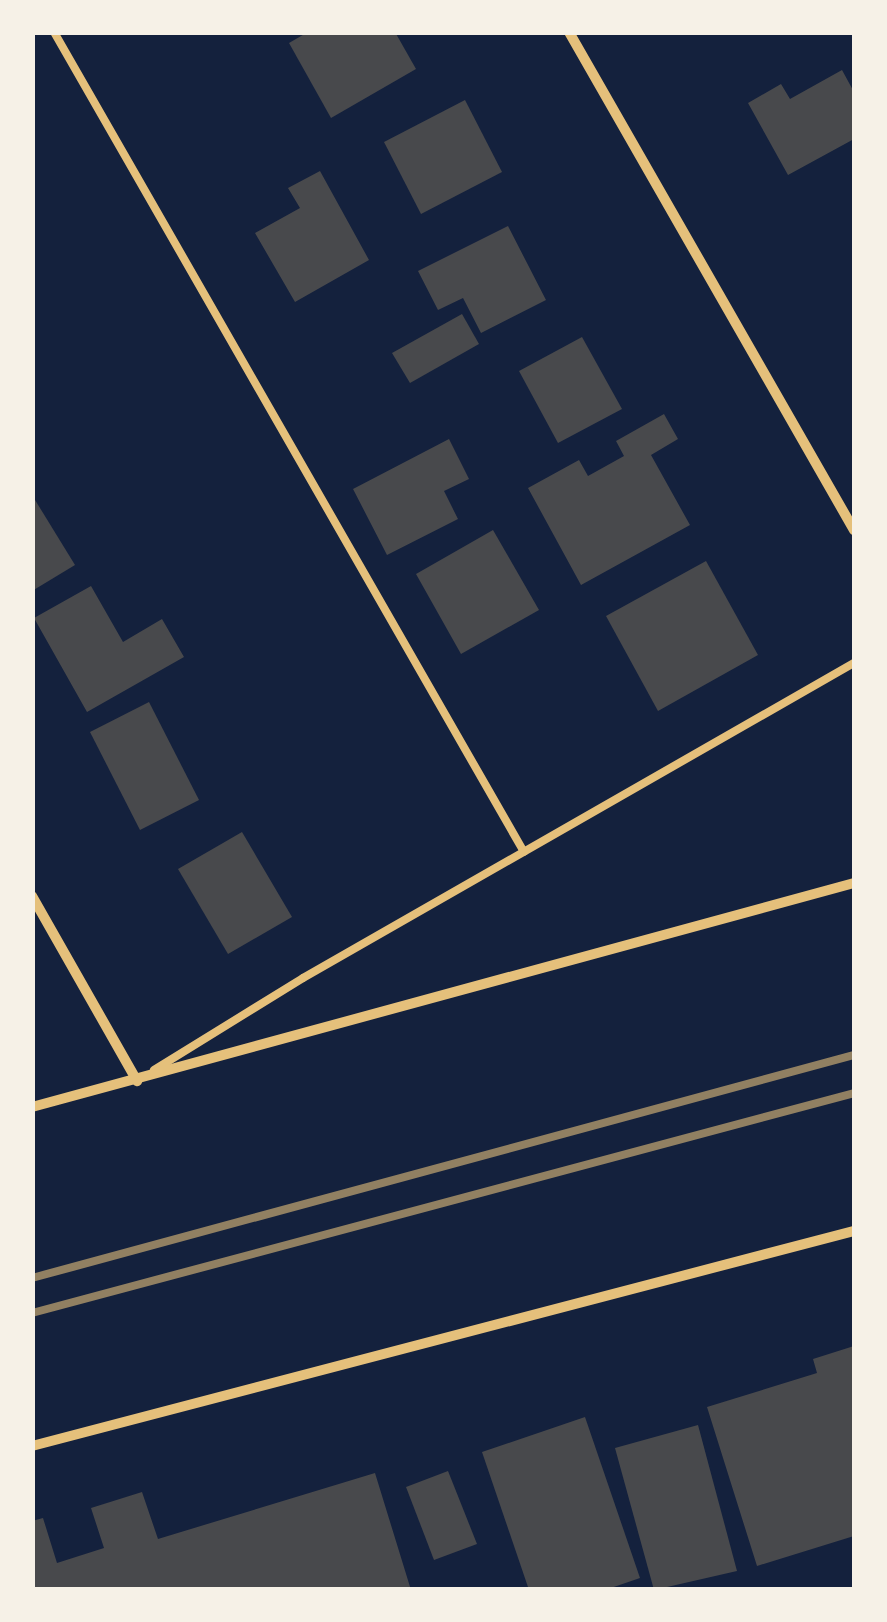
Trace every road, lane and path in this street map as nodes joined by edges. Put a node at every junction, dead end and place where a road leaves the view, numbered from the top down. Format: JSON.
{"nodes":[{"id":1,"x":54,"y":32,"type":"edge"},
{"id":2,"x":569,"y":32,"type":"edge"},
{"id":3,"x":854,"y":530,"type":"edge"},
{"id":4,"x":854,"y":663,"type":"edge"},
{"id":5,"x":524,"y":852,"type":"junction"},
{"id":6,"x":854,"y":883,"type":"edge"},
{"id":7,"x":32,"y":896,"type":"edge"},
{"id":8,"x":137,"y":1081,"type":"junction"},
{"id":9,"x":32,"y":1108,"type":"edge"},
{"id":10,"x":854,"y":1231,"type":"edge"},
{"id":11,"x":32,"y":1446,"type":"edge"}],
"edges":[{"from":1,"to":5,"type":"lane"},
{"from":2,"to":3,"type":"street"},
{"from":4,"to":5,"type":"lane"},
{"from":5,"to":8,"type":"lane"},
{"from":6,"to":8,"type":"street"},
{"from":7,"to":8,"type":"street"},
{"from":8,"to":9,"type":"street"},
{"from":10,"to":11,"type":"street"}]}
